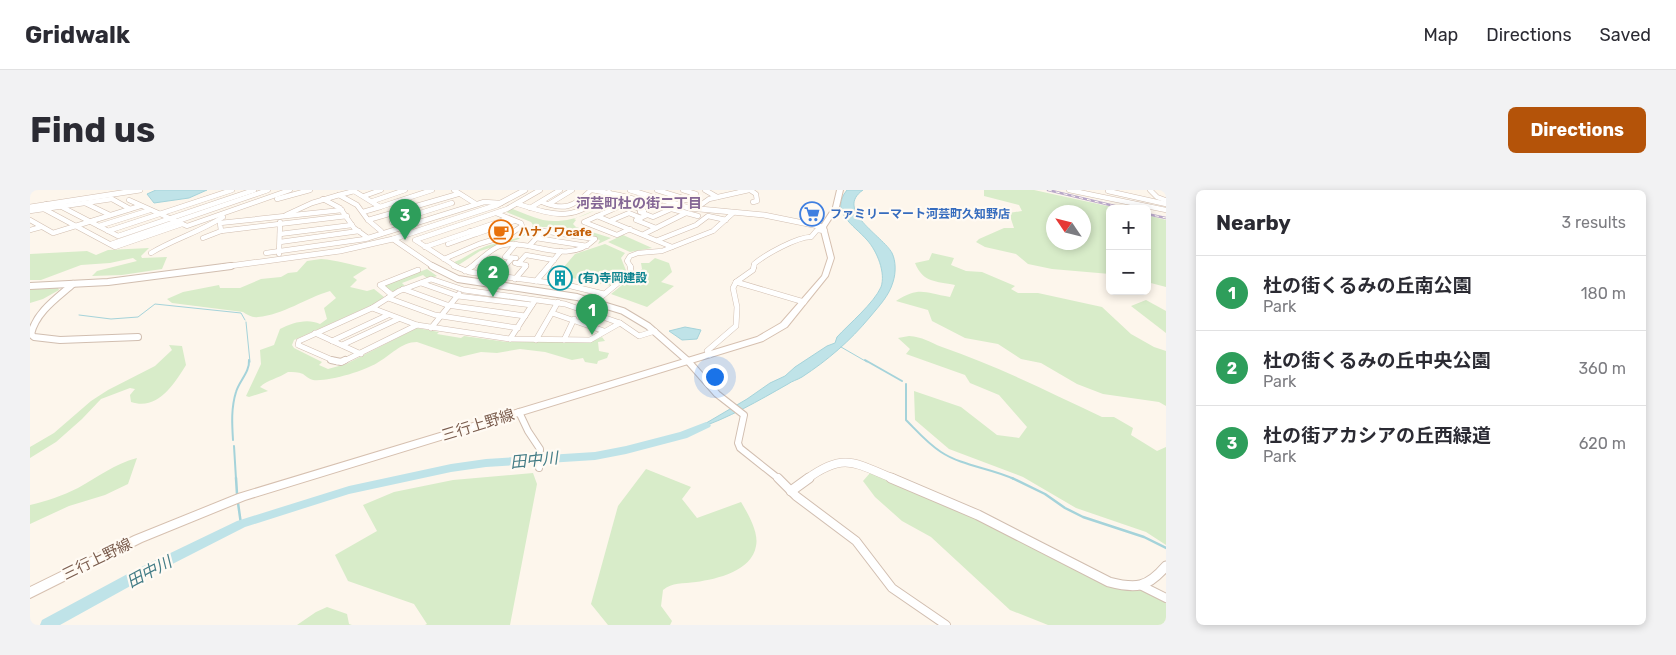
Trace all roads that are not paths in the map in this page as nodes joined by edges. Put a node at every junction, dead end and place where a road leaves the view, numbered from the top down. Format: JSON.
{"nodes":[{"id":1,"x":140,"y":190,"type":"edge"},
{"id":2,"x":232,"y":190,"type":"edge"},
{"id":3,"x":254,"y":190,"type":"edge"},
{"id":4,"x":268,"y":190,"type":"edge"},
{"id":5,"x":290,"y":190,"type":"edge"},
{"id":6,"x":310,"y":190,"type":"edge"},
{"id":7,"x":355,"y":190,"type":"edge"},
{"id":8,"x":381,"y":190,"type":"edge"},
{"id":9,"x":405,"y":190,"type":"edge"},
{"id":10,"x":432,"y":190,"type":"edge"},
{"id":11,"x":454,"y":190,"type":"edge"},
{"id":12,"x":525,"y":190,"type":"edge"},
{"id":13,"x":540,"y":190,"type":"edge"},
{"id":14,"x":560,"y":190,"type":"edge"},
{"id":15,"x":572,"y":190,"type":"edge"},
{"id":16,"x":592,"y":190,"type":"edge"},
{"id":17,"x":630,"y":190,"type":"edge"},
{"id":18,"x":657,"y":190,"type":"edge"},
{"id":19,"x":683,"y":190,"type":"edge"},
{"id":20,"x":705,"y":190,"type":"edge"},
{"id":21,"x":723,"y":190,"type":"edge"},
{"id":22,"x":750,"y":190,"type":"edge"},
{"id":23,"x":840,"y":190,"type":"edge"},
{"id":24,"x":1069,"y":190,"type":"edge"},
{"id":25,"x":1109,"y":190,"type":"edge"},
{"id":26,"x":1150,"y":190,"type":"edge"},
{"id":27,"x":224,"y":191,"type":"edge"},
{"id":28,"x":1086,"y":191,"type":"edge"},
{"id":29,"x":609,"y":192,"type":"junction"},
{"id":30,"x":458,"y":194,"type":"junction"},
{"id":31,"x":731,"y":194,"type":"junction"},
{"id":32,"x":672,"y":195,"type":"junction"},
{"id":33,"x":286,"y":196,"type":"junction"},
{"id":34,"x":339,"y":196,"type":"junction"},
{"id":35,"x":364,"y":196,"type":"junction"},
{"id":36,"x":1103,"y":196,"type":"junction"},
{"id":37,"x":112,"y":197,"type":"junction"},
{"id":38,"x":234,"y":197,"type":"junction"},
{"id":39,"x":718,"y":197,"type":"junction"},
{"id":40,"x":444,"y":198,"type":"junction"},
{"id":41,"x":638,"y":198,"type":"junction"},
{"id":42,"x":241,"y":199,"type":"junction"},
{"id":43,"x":663,"y":199,"type":"junction"},
{"id":44,"x":129,"y":200,"type":"dead end"},
{"id":45,"x":323,"y":200,"type":"junction"},
{"id":46,"x":685,"y":200,"type":"junction"},
{"id":47,"x":373,"y":201,"type":"junction"},
{"id":48,"x":542,"y":202,"type":"junction"},
{"id":49,"x":753,"y":202,"type":"dead end"},
{"id":50,"x":1166,"y":202,"type":"edge"},
{"id":51,"x":84,"y":203,"type":"junction"},
{"id":52,"x":181,"y":203,"type":"dead end"},
{"id":53,"x":452,"y":203,"type":"junction"},
{"id":54,"x":626,"y":203,"type":"junction"},
{"id":55,"x":654,"y":203,"type":"junction"},
{"id":56,"x":251,"y":204,"type":"junction"},
{"id":57,"x":308,"y":204,"type":"junction"},
{"id":58,"x":476,"y":204,"type":"junction"},
{"id":59,"x":499,"y":204,"type":"junction"},
{"id":60,"x":518,"y":204,"type":"junction"},
{"id":61,"x":549,"y":204,"type":"junction"},
{"id":62,"x":489,"y":205,"type":"junction"},
{"id":63,"x":45,"y":206,"type":"junction"},
{"id":64,"x":60,"y":206,"type":"junction"},
{"id":65,"x":140,"y":206,"type":"junction"},
{"id":66,"x":30,"y":207,"type":"edge"},
{"id":67,"x":380,"y":207,"type":"junction"},
{"id":68,"x":530,"y":208,"type":"junction"},
{"id":69,"x":563,"y":208,"type":"junction"},
{"id":70,"x":130,"y":209,"type":"junction"},
{"id":71,"x":462,"y":209,"type":"junction"},
{"id":72,"x":507,"y":209,"type":"junction"},
{"id":73,"x":671,"y":209,"type":"junction"},
{"id":74,"x":342,"y":210,"type":"junction"},
{"id":75,"x":1166,"y":210,"type":"edge"},
{"id":76,"x":30,"y":211,"type":"edge"},
{"id":77,"x":152,"y":211,"type":"junction"},
{"id":78,"x":363,"y":212,"type":"junction"},
{"id":79,"x":324,"y":213,"type":"junction"},
{"id":80,"x":496,"y":213,"type":"junction"},
{"id":81,"x":570,"y":213,"type":"junction"},
{"id":82,"x":686,"y":213,"type":"junction"},
{"id":83,"x":733,"y":213,"type":"junction"},
{"id":84,"x":160,"y":214,"type":"junction"},
{"id":85,"x":110,"y":215,"type":"junction"},
{"id":86,"x":641,"y":215,"type":"junction"},
{"id":87,"x":283,"y":216,"type":"junction"},
{"id":88,"x":347,"y":216,"type":"junction"},
{"id":89,"x":385,"y":216,"type":"junction"},
{"id":90,"x":597,"y":216,"type":"junction"},
{"id":91,"x":698,"y":216,"type":"dead end"},
{"id":92,"x":220,"y":218,"type":"junction"},
{"id":93,"x":507,"y":218,"type":"junction"},
{"id":94,"x":575,"y":218,"type":"dead end"},
{"id":95,"x":169,"y":219,"type":"junction"},
{"id":96,"x":30,"y":220,"type":"edge"},
{"id":97,"x":368,"y":220,"type":"junction"},
{"id":98,"x":726,"y":220,"type":"junction"},
{"id":99,"x":515,"y":221,"type":"junction"},
{"id":100,"x":610,"y":221,"type":"junction"},
{"id":101,"x":90,"y":222,"type":"junction"},
{"id":102,"x":176,"y":222,"type":"junction"},
{"id":103,"x":392,"y":222,"type":"junction"},
{"id":104,"x":584,"y":222,"type":"junction"},
{"id":105,"x":182,"y":224,"type":"junction"},
{"id":106,"x":280,"y":225,"type":"junction"},
{"id":107,"x":352,"y":225,"type":"junction"},
{"id":108,"x":460,"y":225,"type":"junction"},
{"id":109,"x":76,"y":226,"type":"junction"},
{"id":110,"x":99,"y":226,"type":"junction"},
{"id":111,"x":41,"y":227,"type":"junction"},
{"id":112,"x":401,"y":228,"type":"junction"},
{"id":113,"x":656,"y":228,"type":"junction"},
{"id":114,"x":630,"y":229,"type":"junction"},
{"id":115,"x":824,"y":229,"type":"junction"},
{"id":116,"x":30,"y":230,"type":"edge"},
{"id":117,"x":221,"y":230,"type":"junction"},
{"id":118,"x":108,"y":231,"type":"junction"},
{"id":119,"x":359,"y":231,"type":"junction"},
{"id":120,"x":470,"y":231,"type":"junction"},
{"id":121,"x":382,"y":233,"type":"junction"},
{"id":122,"x":280,"y":234,"type":"junction"},
{"id":123,"x":476,"y":234,"type":"junction"},
{"id":124,"x":644,"y":234,"type":"junction"},
{"id":125,"x":203,"y":238,"type":"dead end"},
{"id":126,"x":368,"y":238,"type":"junction"},
{"id":127,"x":536,"y":238,"type":"junction"},
{"id":128,"x":393,"y":239,"type":"junction"},
{"id":129,"x":658,"y":240,"type":"junction"},
{"id":130,"x":280,"y":242,"type":"junction"},
{"id":131,"x":111,"y":244,"type":"junction"},
{"id":132,"x":516,"y":244,"type":"junction"},
{"id":133,"x":425,"y":246,"type":"junction"},
{"id":134,"x":529,"y":246,"type":"junction"},
{"id":135,"x":590,"y":246,"type":"junction"},
{"id":136,"x":672,"y":246,"type":"junction"},
{"id":137,"x":279,"y":251,"type":"junction"},
{"id":138,"x":462,"y":251,"type":"junction"},
{"id":139,"x":561,"y":251,"type":"junction"},
{"id":140,"x":151,"y":253,"type":"dead end"},
{"id":141,"x":266,"y":253,"type":"dead end"},
{"id":142,"x":512,"y":258,"type":"junction"},
{"id":143,"x":279,"y":259,"type":"junction"},
{"id":144,"x":444,"y":259,"type":"junction"},
{"id":145,"x":522,"y":259,"type":"junction"},
{"id":146,"x":554,"y":260,"type":"junction"},
{"id":147,"x":478,"y":262,"type":"junction"},
{"id":148,"x":508,"y":262,"type":"junction"},
{"id":149,"x":518,"y":264,"type":"junction"},
{"id":150,"x":453,"y":265,"type":"junction"},
{"id":151,"x":418,"y":270,"type":"dead end"},
{"id":152,"x":439,"y":270,"type":"junction"},
{"id":153,"x":465,"y":271,"type":"junction"},
{"id":154,"x":515,"y":279,"type":"junction"},
{"id":155,"x":536,"y":281,"type":"junction"},
{"id":156,"x":736,"y":282,"type":"junction"},
{"id":157,"x":421,"y":283,"type":"junction"},
{"id":158,"x":73,"y":284,"type":"junction"},
{"id":159,"x":30,"y":286,"type":"edge"},
{"id":160,"x":503,"y":286,"type":"junction"},
{"id":161,"x":403,"y":289,"type":"junction"},
{"id":162,"x":464,"y":290,"type":"junction"},
{"id":163,"x":497,"y":294,"type":"junction"},
{"id":164,"x":604,"y":294,"type":"junction"},
{"id":165,"x":390,"y":296,"type":"junction"},
{"id":166,"x":458,"y":296,"type":"junction"},
{"id":167,"x":536,"y":299,"type":"junction"},
{"id":168,"x":558,"y":302,"type":"junction"},
{"id":169,"x":595,"y":302,"type":"junction"},
{"id":170,"x":804,"y":302,"type":"junction"},
{"id":171,"x":532,"y":305,"type":"junction"},
{"id":172,"x":449,"y":306,"type":"junction"},
{"id":173,"x":372,"y":308,"type":"junction"},
{"id":174,"x":552,"y":313,"type":"junction"},
{"id":175,"x":388,"y":316,"type":"junction"},
{"id":176,"x":525,"y":316,"type":"junction"},
{"id":177,"x":440,"y":317,"type":"junction"},
{"id":178,"x":398,"y":319,"type":"junction"},
{"id":179,"x":574,"y":319,"type":"junction"},
{"id":180,"x":620,"y":323,"type":"junction"},
{"id":181,"x":417,"y":325,"type":"junction"},
{"id":182,"x":431,"y":328,"type":"junction"},
{"id":183,"x":518,"y":328,"type":"junction"},
{"id":184,"x":655,"y":331,"type":"junction"},
{"id":185,"x":604,"y":332,"type":"junction"},
{"id":186,"x":315,"y":333,"type":"junction"},
{"id":187,"x":138,"y":337,"type":"dead end"},
{"id":188,"x":32,"y":338,"type":"edge"},
{"id":189,"x":510,"y":339,"type":"junction"},
{"id":190,"x":536,"y":340,"type":"junction"},
{"id":191,"x":564,"y":340,"type":"junction"},
{"id":192,"x":332,"y":341,"type":"junction"},
{"id":193,"x":342,"y":345,"type":"junction"},
{"id":194,"x":361,"y":354,"type":"junction"},
{"id":195,"x":710,"y":355,"type":"junction"},
{"id":196,"x":688,"y":361,"type":"junction"},
{"id":197,"x":519,"y":412,"type":"junction"},
{"id":198,"x":540,"y":468,"type":"dead end"},
{"id":199,"x":791,"y":491,"type":"junction"},
{"id":200,"x":1166,"y":566,"type":"edge"},
{"id":201,"x":1142,"y":586,"type":"junction"},
{"id":202,"x":30,"y":593,"type":"edge"},
{"id":203,"x":1166,"y":598,"type":"edge"},
{"id":204,"x":946,"y":625,"type":"edge"}],
"edges":[{"from":1,"to":37,"type":"street"},
{"from":2,"to":27,"type":"street"},
{"from":3,"to":38,"type":"street"},
{"from":4,"to":42,"type":"street"},
{"from":5,"to":56,"type":"street"},
{"from":6,"to":33,"type":"street"},
{"from":7,"to":34,"type":"street"},
{"from":7,"to":35,"type":"street"},
{"from":8,"to":35,"type":"street"},
{"from":9,"to":47,"type":"street"},
{"from":10,"to":67,"type":"street"},
{"from":11,"to":30,"type":"street"},
{"from":12,"to":59,"type":"street"},
{"from":13,"to":60,"type":"street"},
{"from":14,"to":48,"type":"street"},
{"from":15,"to":61,"type":"street"},
{"from":16,"to":29,"type":"street"},
{"from":16,"to":69,"type":"street"},
{"from":17,"to":43,"type":"street"},
{"from":18,"to":32,"type":"street"},
{"from":19,"to":46,"type":"street"},
{"from":20,"to":39,"type":"street"},
{"from":21,"to":31,"type":"street"},
{"from":22,"to":31,"type":"street"},
{"from":22,"to":49,"type":"street"},
{"from":23,"to":115,"type":"main road"},
{"from":24,"to":28,"type":"street"},
{"from":25,"to":36,"type":"street"},
{"from":25,"to":50,"type":"street"},
{"from":26,"to":50,"type":"street"},
{"from":27,"to":38,"type":"street"},
{"from":27,"to":84,"type":"street"},
{"from":28,"to":36,"type":"street"},
{"from":29,"to":41,"type":"street"},
{"from":29,"to":81,"type":"street"},
{"from":30,"to":40,"type":"street"},
{"from":30,"to":58,"type":"street"},
{"from":31,"to":39,"type":"street"},
{"from":32,"to":43,"type":"street"},
{"from":32,"to":46,"type":"street"},
{"from":33,"to":56,"type":"street"},
{"from":33,"to":92,"type":"street"},
{"from":34,"to":45,"type":"street"},
{"from":34,"to":78,"type":"street"},
{"from":35,"to":47,"type":"street"},
{"from":36,"to":75,"type":"street"},
{"from":37,"to":51,"type":"street"},
{"from":37,"to":63,"type":"street"},
{"from":37,"to":70,"type":"street"},
{"from":38,"to":42,"type":"street"},
{"from":38,"to":95,"type":"street"},
{"from":39,"to":46,"type":"street"},
{"from":40,"to":53,"type":"street"},
{"from":40,"to":89,"type":"street"},
{"from":41,"to":54,"type":"street"},
{"from":41,"to":55,"type":"street"},
{"from":42,"to":56,"type":"street"},
{"from":42,"to":102,"type":"street"},
{"from":43,"to":55,"type":"street"},
{"from":43,"to":83,"type":"street"},
{"from":44,"to":65,"type":"street"},
{"from":45,"to":57,"type":"street"},
{"from":45,"to":74,"type":"street"},
{"from":47,"to":67,"type":"street"},
{"from":48,"to":61,"type":"street"},
{"from":48,"to":68,"type":"street"},
{"from":51,"to":64,"type":"street"},
{"from":51,"to":85,"type":"street"},
{"from":52,"to":77,"type":"street"},
{"from":53,"to":71,"type":"street"},
{"from":53,"to":103,"type":"street"},
{"from":54,"to":86,"type":"street"},
{"from":54,"to":90,"type":"street"},
{"from":55,"to":73,"type":"street"},
{"from":56,"to":92,"type":"street"},
{"from":56,"to":105,"type":"street"},
{"from":57,"to":79,"type":"street"},
{"from":57,"to":87,"type":"street"},
{"from":58,"to":62,"type":"street"},
{"from":58,"to":71,"type":"street"},
{"from":59,"to":62,"type":"street"},
{"from":59,"to":72,"type":"street"},
{"from":60,"to":68,"type":"street"},
{"from":60,"to":72,"type":"street"},
{"from":61,"to":69,"type":"street"},
{"from":62,"to":128,"type":"street"},
{"from":63,"to":64,"type":"street"},
{"from":63,"to":66,"type":"street"},
{"from":63,"to":76,"type":"street"},
{"from":63,"to":109,"type":"street"},
{"from":64,"to":101,"type":"street"},
{"from":65,"to":70,"type":"street"},
{"from":65,"to":77,"type":"street"},
{"from":67,"to":78,"type":"street"},
{"from":68,"to":81,"type":"street"},
{"from":69,"to":81,"type":"street"},
{"from":70,"to":85,"type":"street"},
{"from":71,"to":112,"type":"street"},
{"from":72,"to":80,"type":"street"},
{"from":73,"to":82,"type":"street"},
{"from":73,"to":86,"type":"street"},
{"from":74,"to":79,"type":"street"},
{"from":74,"to":88,"type":"street"},
{"from":77,"to":84,"type":"street"},
{"from":77,"to":110,"type":"street"},
{"from":78,"to":97,"type":"street"},
{"from":79,"to":87,"type":"street"},
{"from":80,"to":93,"type":"street"},
{"from":80,"to":108,"type":"street"},
{"from":82,"to":91,"type":"street"},
{"from":82,"to":113,"type":"street"},
{"from":83,"to":98,"type":"street"},
{"from":83,"to":115,"type":"street"},
{"from":84,"to":95,"type":"street"},
{"from":84,"to":118,"type":"street"},
{"from":85,"to":101,"type":"street"},
{"from":86,"to":100,"type":"street"},
{"from":86,"to":113,"type":"street"},
{"from":87,"to":106,"type":"street"},
{"from":87,"to":117,"type":"street"},
{"from":88,"to":106,"type":"street"},
{"from":88,"to":107,"type":"street"},
{"from":89,"to":97,"type":"street"},
{"from":89,"to":103,"type":"street"},
{"from":90,"to":100,"type":"street"},
{"from":90,"to":104,"type":"street"},
{"from":92,"to":140,"type":"street"},
{"from":93,"to":99,"type":"street"},
{"from":93,"to":120,"type":"street"},
{"from":94,"to":104,"type":"street"},
{"from":95,"to":102,"type":"street"},
{"from":95,"to":118,"type":"street"},
{"from":96,"to":111,"type":"street"},
{"from":97,"to":121,"type":"street"},
{"from":98,"to":129,"type":"street"},
{"from":98,"to":136,"type":"street"},
{"from":99,"to":123,"type":"street"},
{"from":99,"to":138,"type":"street"},
{"from":100,"to":114,"type":"street"},
{"from":101,"to":109,"type":"street"},
{"from":101,"to":110,"type":"street"},
{"from":102,"to":105,"type":"street"},
{"from":102,"to":131,"type":"street"},
{"from":103,"to":112,"type":"street"},
{"from":104,"to":114,"type":"street"},
{"from":105,"to":131,"type":"street"},
{"from":106,"to":117,"type":"street"},
{"from":106,"to":122,"type":"street"},
{"from":107,"to":119,"type":"street"},
{"from":107,"to":122,"type":"street"},
{"from":108,"to":120,"type":"street"},
{"from":108,"to":133,"type":"street"},
{"from":109,"to":111,"type":"street"},
{"from":109,"to":131,"type":"street"},
{"from":110,"to":118,"type":"street"},
{"from":111,"to":116,"type":"street"},
{"from":112,"to":121,"type":"street"},
{"from":113,"to":124,"type":"street"},
{"from":114,"to":124,"type":"street"},
{"from":115,"to":156,"type":"street"},
{"from":115,"to":170,"type":"main road","name":"三行上野線"},
{"from":117,"to":125,"type":"street"},
{"from":119,"to":126,"type":"street"},
{"from":119,"to":130,"type":"street"},
{"from":120,"to":123,"type":"street"},
{"from":120,"to":133,"type":"street"},
{"from":121,"to":126,"type":"street"},
{"from":121,"to":128,"type":"street"},
{"from":122,"to":130,"type":"street"},
{"from":123,"to":138,"type":"street"},
{"from":124,"to":129,"type":"street"},
{"from":126,"to":137,"type":"street"},
{"from":127,"to":134,"type":"street"},
{"from":127,"to":135,"type":"street"},
{"from":127,"to":135,"type":"street"},
{"from":128,"to":143,"type":"street"},
{"from":128,"to":152,"type":"street"},
{"from":129,"to":136,"type":"street"},
{"from":130,"to":137,"type":"street"},
{"from":132,"to":134,"type":"street"},
{"from":132,"to":142,"type":"street"},
{"from":132,"to":147,"type":"street"},
{"from":133,"to":144,"type":"street"},
{"from":134,"to":139,"type":"street"},
{"from":135,"to":139,"type":"street"},
{"from":136,"to":164,"type":"street"},
{"from":137,"to":141,"type":"street"},
{"from":137,"to":143,"type":"street"},
{"from":138,"to":144,"type":"street"},
{"from":139,"to":146,"type":"street"},
{"from":142,"to":145,"type":"street"},
{"from":142,"to":148,"type":"street"},
{"from":143,"to":158,"type":"street"},
{"from":144,"to":150,"type":"street"},
{"from":145,"to":146,"type":"street"},
{"from":145,"to":149,"type":"street"},
{"from":146,"to":155,"type":"street"},
{"from":147,"to":148,"type":"street"},
{"from":147,"to":153,"type":"street"},
{"from":148,"to":149,"type":"street"},
{"from":149,"to":154,"type":"street"},
{"from":150,"to":152,"type":"street"},
{"from":150,"to":153,"type":"street"},
{"from":151,"to":165,"type":"street"},
{"from":152,"to":160,"type":"street"},
{"from":153,"to":154,"type":"street"},
{"from":154,"to":155,"type":"street"},
{"from":155,"to":164,"type":"street"},
{"from":156,"to":170,"type":"street"},
{"from":156,"to":195,"type":"street"},
{"from":157,"to":161,"type":"street"},
{"from":157,"to":162,"type":"street"},
{"from":157,"to":166,"type":"street"},
{"from":158,"to":159,"type":"street"},
{"from":158,"to":188,"type":"street"},
{"from":160,"to":163,"type":"street"},
{"from":160,"to":169,"type":"street"},
{"from":161,"to":165,"type":"street"},
{"from":161,"to":172,"type":"street"},
{"from":162,"to":163,"type":"street"},
{"from":162,"to":166,"type":"street"},
{"from":163,"to":167,"type":"street"},
{"from":164,"to":169,"type":"street"},
{"from":165,"to":173,"type":"street"},
{"from":165,"to":177,"type":"street"},
{"from":166,"to":171,"type":"street"},
{"from":166,"to":172,"type":"street"},
{"from":167,"to":168,"type":"street"},
{"from":167,"to":171,"type":"street"},
{"from":168,"to":174,"type":"street"},
{"from":168,"to":180,"type":"street"},
{"from":169,"to":184,"type":"street"},
{"from":170,"to":195,"type":"main road","name":"三行上野線"},
{"from":171,"to":176,"type":"street"},
{"from":172,"to":176,"type":"street"},
{"from":172,"to":177,"type":"street"},
{"from":173,"to":175,"type":"street"},
{"from":173,"to":186,"type":"street"},
{"from":174,"to":179,"type":"street"},
{"from":174,"to":190,"type":"street"},
{"from":175,"to":178,"type":"street"},
{"from":175,"to":192,"type":"street"},
{"from":176,"to":183,"type":"street"},
{"from":177,"to":182,"type":"street"},
{"from":177,"to":183,"type":"street"},
{"from":178,"to":181,"type":"street"},
{"from":178,"to":193,"type":"street"},
{"from":179,"to":185,"type":"street"},
{"from":179,"to":191,"type":"street"},
{"from":180,"to":184,"type":"street"},
{"from":180,"to":185,"type":"street"},
{"from":181,"to":182,"type":"street"},
{"from":181,"to":194,"type":"street"},
{"from":182,"to":189,"type":"street"},
{"from":183,"to":189,"type":"street"},
{"from":184,"to":196,"type":"street"},
{"from":185,"to":191,"type":"street"},
{"from":186,"to":192,"type":"street"},
{"from":186,"to":194,"type":"street"},
{"from":187,"to":188,"type":"street"},
{"from":189,"to":190,"type":"street"},
{"from":190,"to":191,"type":"street"},
{"from":192,"to":193,"type":"street"},
{"from":193,"to":194,"type":"street"},
{"from":195,"to":196,"type":"main road","name":"三行上野線"},
{"from":196,"to":197,"type":"main road","name":"三行上野線"},
{"from":196,"to":199,"type":"street"},
{"from":197,"to":198,"type":"street"},
{"from":197,"to":202,"type":"main road","name":"三行上野線"},
{"from":199,"to":201,"type":"street"},
{"from":199,"to":204,"type":"street"},
{"from":200,"to":201,"type":"street"},
{"from":201,"to":203,"type":"street"}]}
